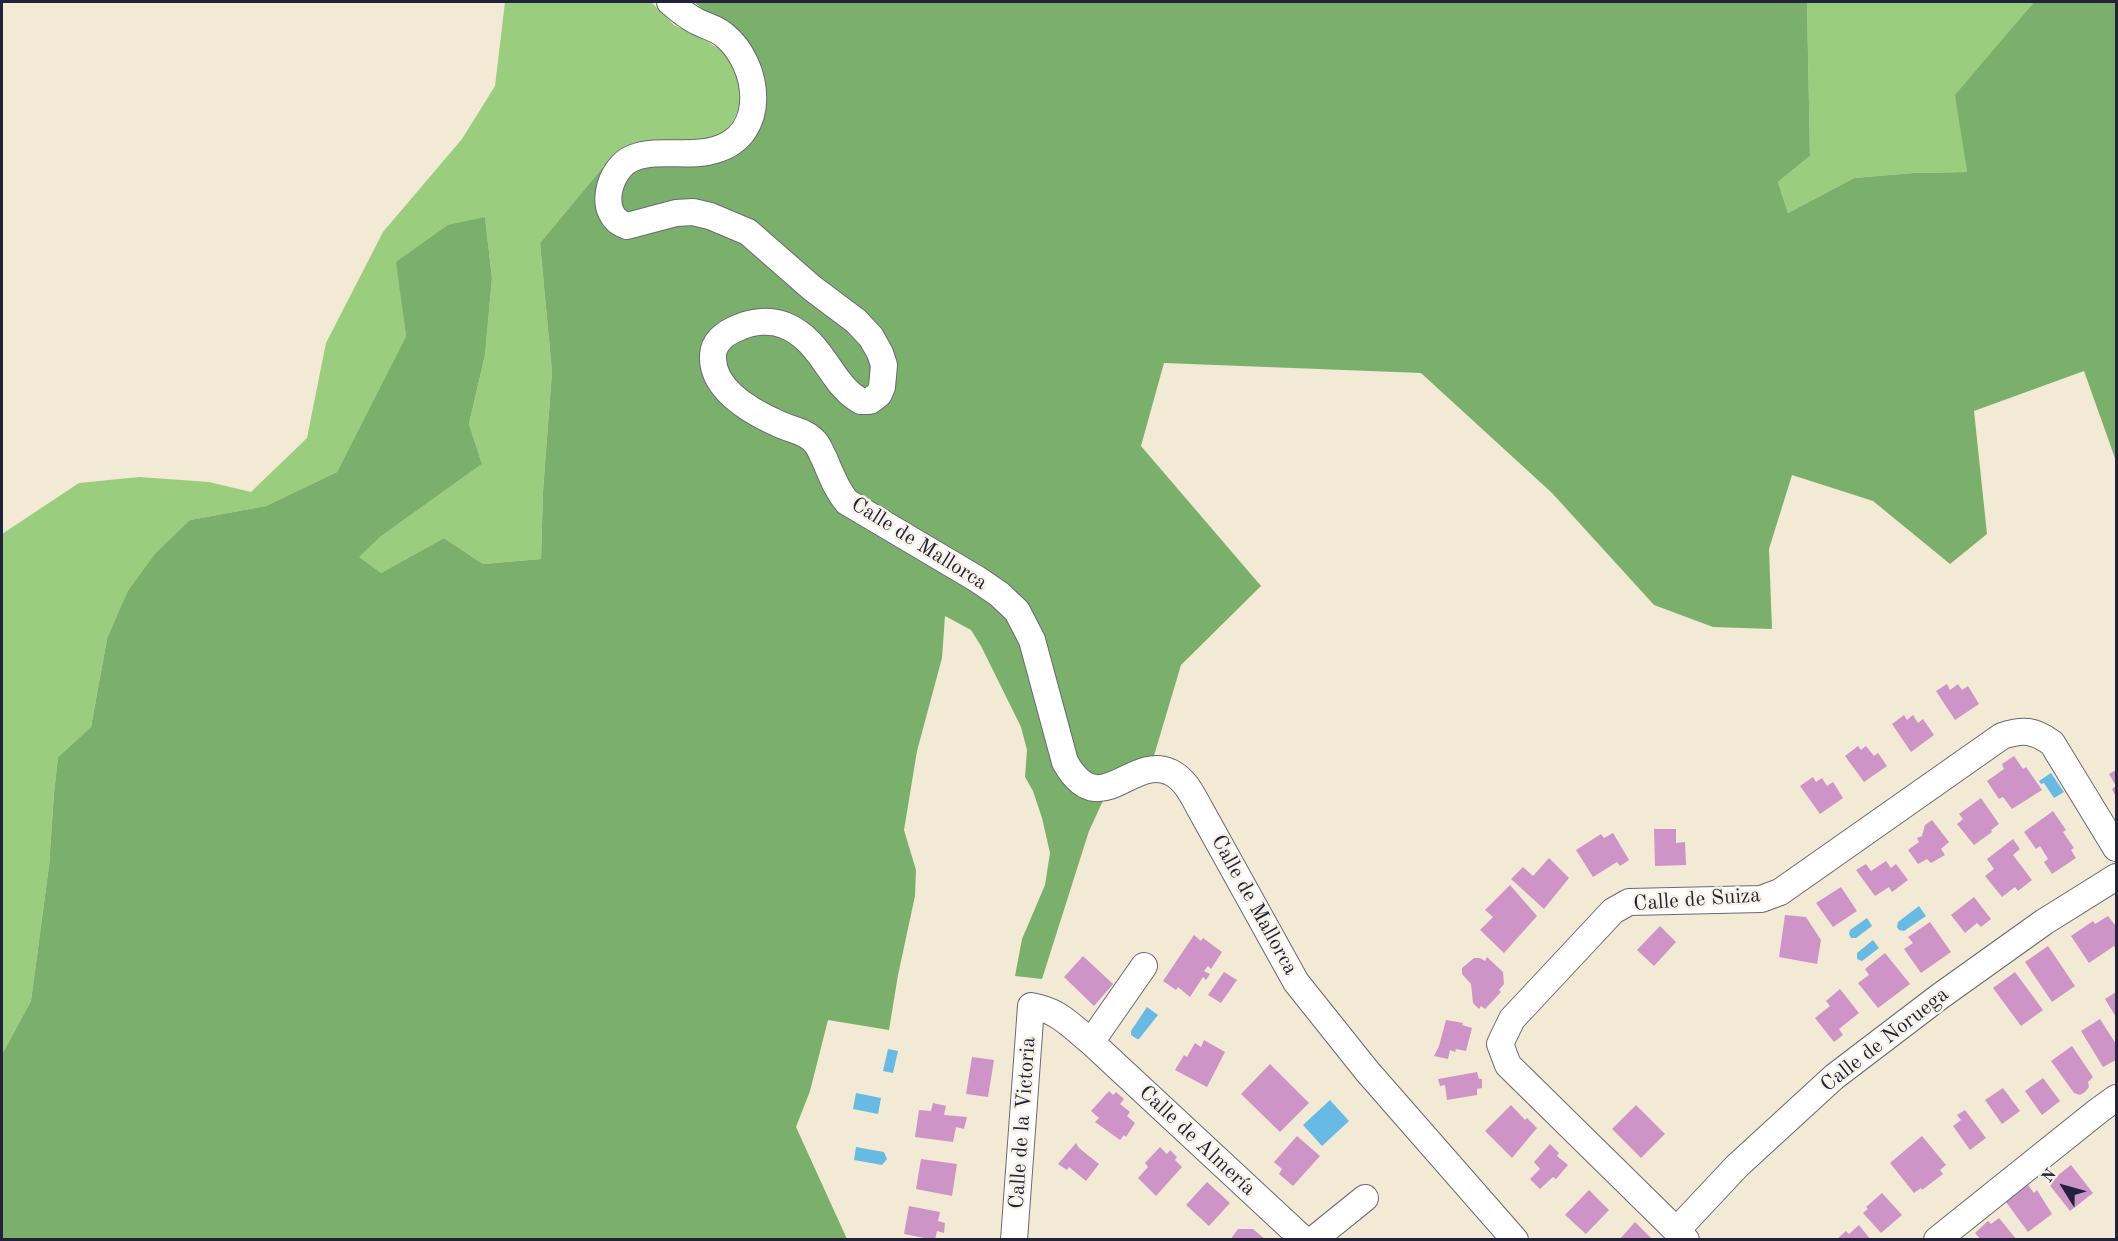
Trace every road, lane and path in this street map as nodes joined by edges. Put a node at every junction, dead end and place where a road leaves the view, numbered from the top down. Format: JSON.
{"nodes":[{"id":1,"x":670,"y":2,"type":"edge"},
{"id":2,"x":2116,"y":848,"type":"edge"},
{"id":3,"x":2116,"y":877,"type":"edge"},
{"id":4,"x":1144,"y":966,"type":"dead end"},
{"id":5,"x":1031,"y":1006,"type":"joint"},
{"id":6,"x":1090,"y":1042,"type":"junction"},
{"id":7,"x":2116,"y":1098,"type":"edge"},
{"id":8,"x":1365,"y":1198,"type":"dead end"},
{"id":9,"x":1681,"y":1235,"type":"edge"},
{"id":10,"x":1014,"y":1239,"type":"edge"},
{"id":11,"x":1304,"y":1239,"type":"edge"},
{"id":12,"x":1313,"y":1239,"type":"edge"},
{"id":13,"x":1515,"y":1239,"type":"edge"},
{"id":14,"x":1937,"y":1239,"type":"edge"}],
"edges":[{"from":1,"to":13,"type":"street","name":"Calle de Mallorca"},
{"from":2,"to":9,"type":"street","name":"Calle de Suiza"},
{"from":3,"to":9,"type":"street","name":"Calle de Noruega"},
{"from":4,"to":6,"type":"street"},
{"from":5,"to":6,"type":"street","name":"Calle de Almería"},
{"from":5,"to":10,"type":"street","name":"Calle de la Victoria"},
{"from":6,"to":11,"type":"street","name":"Calle de Almería"},
{"from":7,"to":14,"type":"street"},
{"from":8,"to":12,"type":"street"}]}
